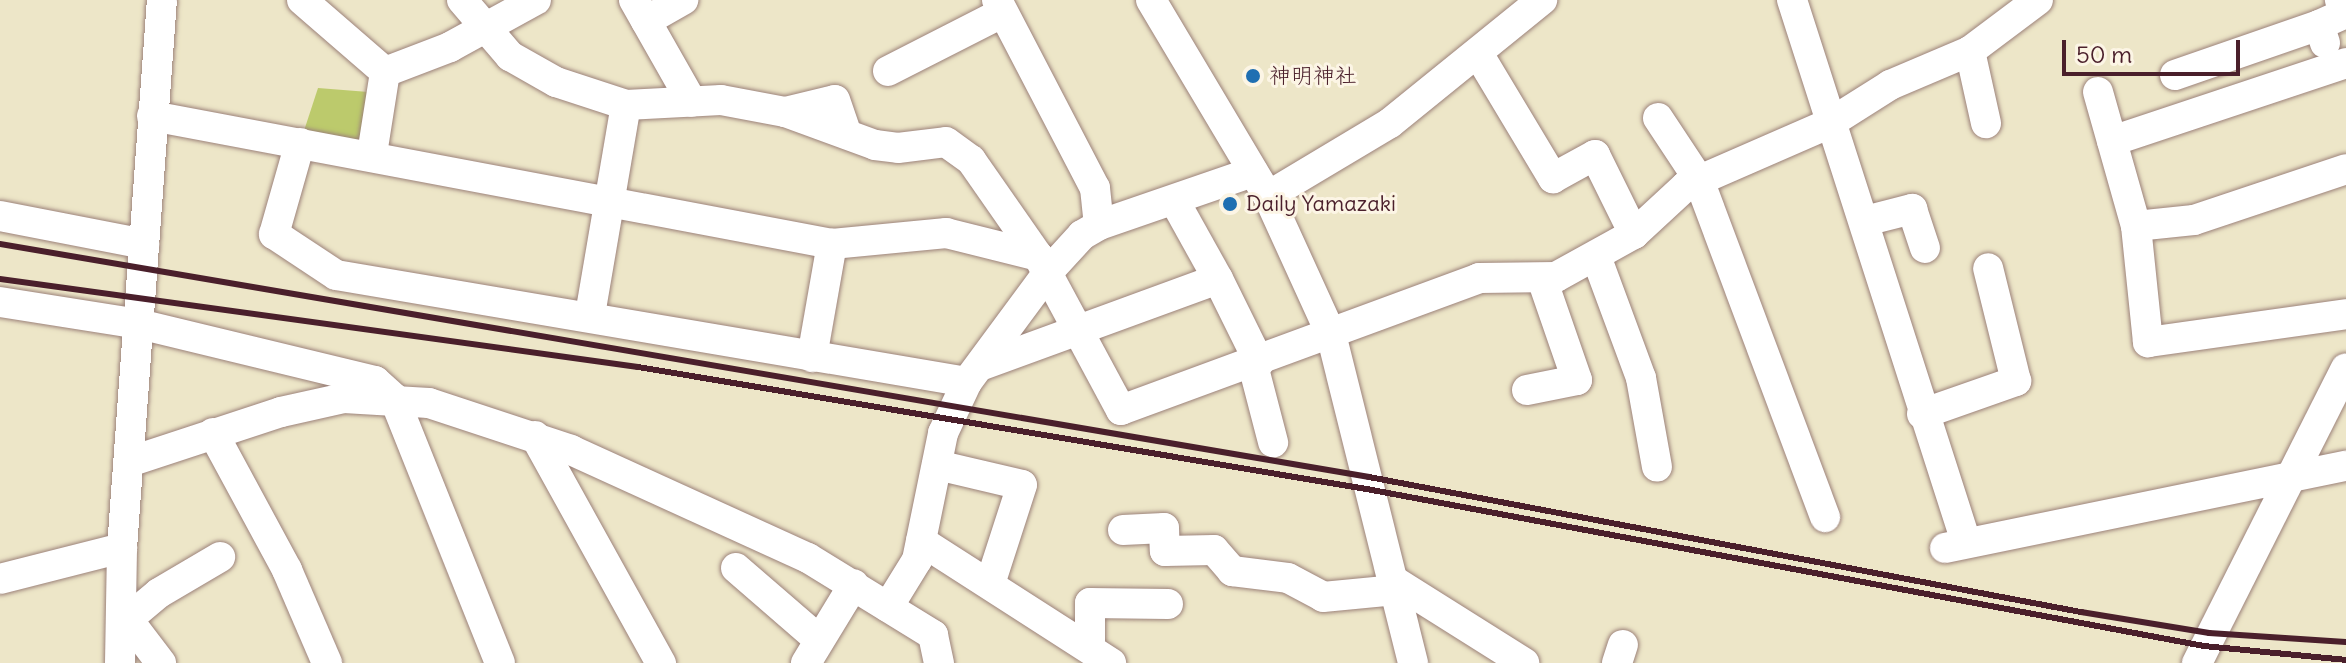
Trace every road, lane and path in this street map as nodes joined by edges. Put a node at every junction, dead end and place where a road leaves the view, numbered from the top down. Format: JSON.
{"nodes":[{"id":1,"x":162,"y":0,"type":"edge"},
{"id":2,"x":302,"y":0,"type":"edge"},
{"id":3,"x":462,"y":0,"type":"edge"},
{"id":4,"x":536,"y":0,"type":"edge"},
{"id":5,"x":683,"y":0,"type":"edge"},
{"id":6,"x":1151,"y":0,"type":"edge"},
{"id":7,"x":1542,"y":0,"type":"edge"},
{"id":8,"x":1792,"y":0,"type":"edge"},
{"id":9,"x":2038,"y":0,"type":"edge"},
{"id":10,"x":2340,"y":0,"type":"edge"},
{"id":11,"x":1000,"y":7,"type":"edge"},
{"id":12,"x":640,"y":10,"type":"edge"},
{"id":13,"x":2319,"y":25,"type":"junction"},
{"id":14,"x":486,"y":29,"type":"junction"},
{"id":15,"x":1970,"y":51,"type":"junction"},
{"id":16,"x":1479,"y":55,"type":"junction"},
{"id":17,"x":2340,"y":65,"type":"edge"},
{"id":18,"x":888,"y":71,"type":"dead end"},
{"id":19,"x":385,"y":72,"type":"junction"},
{"id":20,"x":2175,"y":75,"type":"dead end"},
{"id":21,"x":2098,"y":92,"type":"dead end"},
{"id":22,"x":692,"y":102,"type":"junction"},
{"id":23,"x":626,"y":105,"type":"junction"},
{"id":24,"x":152,"y":116,"type":"junction"},
{"id":25,"x":1658,"y":118,"type":"dead end"},
{"id":26,"x":1830,"y":123,"type":"junction"},
{"id":27,"x":1986,"y":123,"type":"dead end"},
{"id":28,"x":2112,"y":141,"type":"junction"},
{"id":29,"x":300,"y":143,"type":"junction"},
{"id":30,"x":372,"y":154,"type":"junction"},
{"id":31,"x":2346,"y":169,"type":"edge"},
{"id":32,"x":1699,"y":180,"type":"junction"},
{"id":33,"x":1260,"y":184,"type":"junction"},
{"id":34,"x":1174,"y":200,"type":"junction"},
{"id":35,"x":612,"y":203,"type":"junction"},
{"id":36,"x":0,"y":216,"type":"edge"},
{"id":37,"x":1865,"y":221,"type":"junction"},
{"id":38,"x":1099,"y":225,"type":"junction"},
{"id":39,"x":2136,"y":226,"type":"junction"},
{"id":40,"x":1634,"y":234,"type":"junction"},
{"id":41,"x":144,"y":244,"type":"junction"},
{"id":42,"x":832,"y":244,"type":"junction"},
{"id":43,"x":1925,"y":248,"type":"dead end"},
{"id":44,"x":1597,"y":259,"type":"junction"},
{"id":45,"x":1044,"y":263,"type":"junction"},
{"id":46,"x":1988,"y":268,"type":"dead end"},
{"id":47,"x":1218,"y":279,"type":"junction"},
{"id":48,"x":1542,"y":279,"type":"junction"},
{"id":49,"x":0,"y":302,"type":"edge"},
{"id":50,"x":2346,"y":314,"type":"edge"},
{"id":51,"x":590,"y":315,"type":"junction"},
{"id":52,"x":139,"y":324,"type":"junction"},
{"id":53,"x":1079,"y":329,"type":"junction"},
{"id":54,"x":1331,"y":334,"type":"junction"},
{"id":55,"x":812,"y":357,"type":"junction"},
{"id":56,"x":1256,"y":363,"type":"junction"},
{"id":57,"x":2346,"y":368,"type":"edge"},
{"id":58,"x":973,"y":374,"type":"junction"},
{"id":59,"x":1527,"y":390,"type":"dead end"},
{"id":60,"x":394,"y":398,"type":"junction"},
{"id":61,"x":1922,"y":414,"type":"junction"},
{"id":62,"x":213,"y":433,"type":"junction"},
{"id":63,"x":535,"y":436,"type":"junction"},
{"id":64,"x":1273,"y":442,"type":"dead end"},
{"id":65,"x":129,"y":462,"type":"junction"},
{"id":66,"x":937,"y":465,"type":"junction"},
{"id":67,"x":2346,"y":466,"type":"edge"},
{"id":68,"x":1657,"y":467,"type":"dead end"},
{"id":69,"x":2288,"y":477,"type":"junction"},
{"id":70,"x":1825,"y":517,"type":"dead end"},
{"id":71,"x":1123,"y":530,"type":"dead end"},
{"id":72,"x":921,"y":541,"type":"junction"},
{"id":73,"x":122,"y":548,"type":"junction"},
{"id":74,"x":220,"y":557,"type":"dead end"},
{"id":75,"x":736,"y":568,"type":"dead end"},
{"id":76,"x":0,"y":579,"type":"edge"},
{"id":77,"x":854,"y":584,"type":"junction"},
{"id":78,"x":990,"y":584,"type":"junction"},
{"id":79,"x":1395,"y":586,"type":"junction"},
{"id":80,"x":1168,"y":604,"type":"dead end"},
{"id":81,"x":888,"y":607,"type":"junction"},
{"id":82,"x":125,"y":616,"type":"junction"},
{"id":83,"x":812,"y":651,"type":"edge"},
{"id":84,"x":1100,"y":655,"type":"edge"},
{"id":85,"x":120,"y":663,"type":"edge"},
{"id":86,"x":161,"y":663,"type":"edge"},
{"id":87,"x":327,"y":663,"type":"edge"},
{"id":88,"x":500,"y":663,"type":"edge"},
{"id":89,"x":661,"y":663,"type":"edge"},
{"id":90,"x":939,"y":663,"type":"edge"},
{"id":91,"x":1413,"y":663,"type":"edge"},
{"id":92,"x":1524,"y":663,"type":"edge"},
{"id":93,"x":2197,"y":663,"type":"edge"}],
"edges":[{"from":1,"to":24,"type":"street"},
{"from":2,"to":19,"type":"street"},
{"from":3,"to":14,"type":"street"},
{"from":4,"to":14,"type":"street"},
{"from":5,"to":12,"type":"street"},
{"from":6,"to":33,"type":"street"},
{"from":7,"to":16,"type":"street"},
{"from":8,"to":26,"type":"street"},
{"from":9,"to":15,"type":"street"},
{"from":10,"to":13,"type":"street"},
{"from":11,"to":18,"type":"street"},
{"from":11,"to":38,"type":"street"},
{"from":12,"to":22,"type":"street"},
{"from":13,"to":17,"type":"street"},
{"from":13,"to":20,"type":"street"},
{"from":14,"to":19,"type":"street"},
{"from":14,"to":23,"type":"street"},
{"from":15,"to":26,"type":"street"},
{"from":15,"to":27,"type":"street"},
{"from":16,"to":33,"type":"street"},
{"from":16,"to":40,"type":"street"},
{"from":17,"to":28,"type":"street"},
{"from":19,"to":30,"type":"street"},
{"from":21,"to":28,"type":"street"},
{"from":22,"to":23,"type":"street"},
{"from":22,"to":45,"type":"street"},
{"from":23,"to":35,"type":"street"},
{"from":24,"to":29,"type":"street"},
{"from":24,"to":41,"type":"street"},
{"from":25,"to":32,"type":"street"},
{"from":26,"to":32,"type":"street"},
{"from":26,"to":37,"type":"street"},
{"from":28,"to":39,"type":"street"},
{"from":29,"to":30,"type":"street"},
{"from":29,"to":51,"type":"street"},
{"from":30,"to":35,"type":"street"},
{"from":31,"to":39,"type":"street"},
{"from":32,"to":40,"type":"street"},
{"from":32,"to":70,"type":"street"},
{"from":33,"to":34,"type":"street"},
{"from":33,"to":54,"type":"street"},
{"from":34,"to":38,"type":"street"},
{"from":34,"to":47,"type":"street"},
{"from":35,"to":42,"type":"street"},
{"from":35,"to":51,"type":"street"},
{"from":36,"to":41,"type":"street"},
{"from":37,"to":43,"type":"street"},
{"from":37,"to":61,"type":"street"},
{"from":38,"to":45,"type":"street"},
{"from":39,"to":50,"type":"street"},
{"from":40,"to":44,"type":"street"},
{"from":41,"to":52,"type":"street"},
{"from":42,"to":45,"type":"street"},
{"from":42,"to":55,"type":"street"},
{"from":44,"to":48,"type":"street"},
{"from":44,"to":68,"type":"street"},
{"from":45,"to":53,"type":"street"},
{"from":45,"to":58,"type":"street"},
{"from":46,"to":61,"type":"street"},
{"from":47,"to":53,"type":"street"},
{"from":47,"to":56,"type":"street"},
{"from":48,"to":54,"type":"street"},
{"from":48,"to":59,"type":"street"},
{"from":49,"to":52,"type":"street"},
{"from":51,"to":55,"type":"street"},
{"from":52,"to":60,"type":"street"},
{"from":52,"to":65,"type":"street"},
{"from":53,"to":56,"type":"street"},
{"from":53,"to":58,"type":"street"},
{"from":54,"to":56,"type":"street"},
{"from":54,"to":79,"type":"street"},
{"from":55,"to":58,"type":"street"},
{"from":56,"to":64,"type":"street"},
{"from":57,"to":69,"type":"street"},
{"from":58,"to":66,"type":"street"},
{"from":60,"to":62,"type":"street"},
{"from":60,"to":63,"type":"street"},
{"from":60,"to":88,"type":"street"},
{"from":61,"to":69,"type":"street"},
{"from":62,"to":65,"type":"street"},
{"from":62,"to":87,"type":"street"},
{"from":63,"to":77,"type":"street"},
{"from":63,"to":89,"type":"street"},
{"from":65,"to":73,"type":"street"},
{"from":66,"to":72,"type":"street"},
{"from":66,"to":78,"type":"street"},
{"from":67,"to":69,"type":"street"},
{"from":69,"to":93,"type":"street"},
{"from":71,"to":79,"type":"street"},
{"from":72,"to":78,"type":"street"},
{"from":72,"to":81,"type":"street"},
{"from":73,"to":76,"type":"street"},
{"from":73,"to":82,"type":"street"},
{"from":74,"to":82,"type":"street"},
{"from":75,"to":83,"type":"street"},
{"from":77,"to":81,"type":"street"},
{"from":77,"to":83,"type":"street"},
{"from":78,"to":84,"type":"street"},
{"from":79,"to":91,"type":"street"},
{"from":79,"to":92,"type":"street"},
{"from":80,"to":84,"type":"street"},
{"from":81,"to":90,"type":"street"},
{"from":82,"to":85,"type":"street"},
{"from":82,"to":86,"type":"street"}]}
